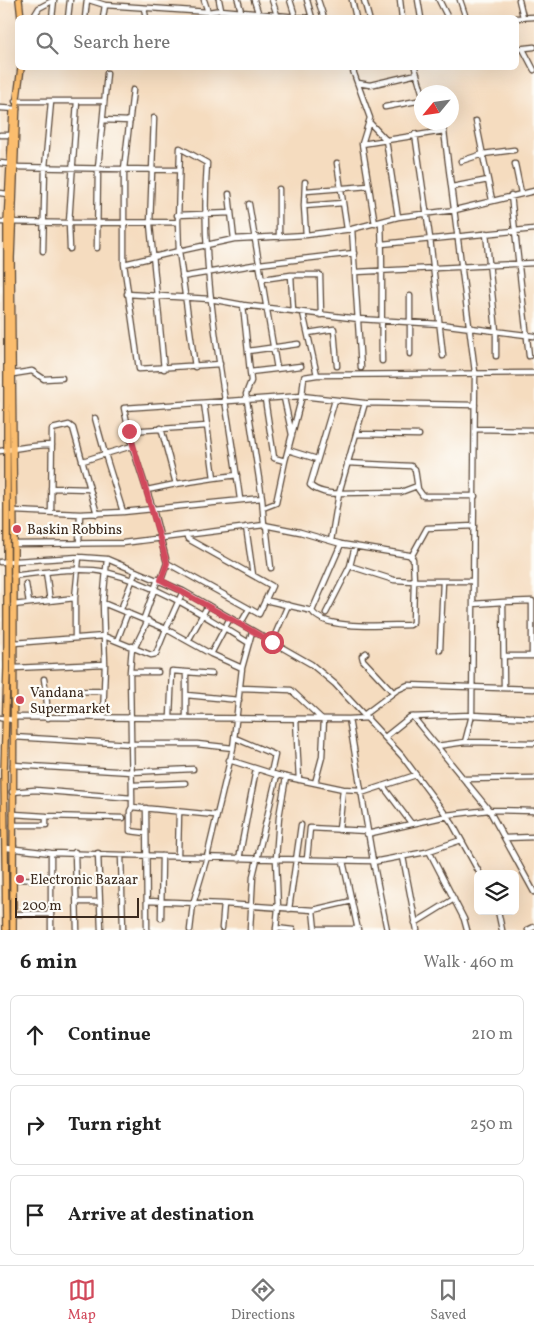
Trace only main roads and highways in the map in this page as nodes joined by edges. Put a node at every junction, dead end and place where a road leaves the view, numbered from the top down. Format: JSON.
{"nodes":[{"id":1,"x":19,"y":0,"type":"edge"},
{"id":2,"x":21,"y":15,"type":"edge"},
{"id":3,"x":21,"y":70,"type":"edge"},
{"id":4,"x":15,"y":109,"type":"junction"},
{"id":5,"x":11,"y":165,"type":"junction"},
{"id":6,"x":10,"y":222,"type":"junction"},
{"id":7,"x":3,"y":300,"type":"edge"},
{"id":8,"x":3,"y":390,"type":"edge"},
{"id":9,"x":3,"y":450,"type":"edge"},
{"id":10,"x":3,"y":494,"type":"edge"},
{"id":11,"x":3,"y":561,"type":"edge"},
{"id":12,"x":10,"y":576,"type":"junction"},
{"id":13,"x":11,"y":669,"type":"junction"},
{"id":14,"x":3,"y":704,"type":"edge"},
{"id":15,"x":3,"y":718,"type":"edge"},
{"id":16,"x":2,"y":736,"type":"edge"},
{"id":17,"x":2,"y":755,"type":"edge"},
{"id":18,"x":2,"y":772,"type":"edge"},
{"id":19,"x":6,"y":792,"type":"edge"},
{"id":20,"x":2,"y":807,"type":"edge"},
{"id":21,"x":3,"y":826,"type":"edge"},
{"id":22,"x":3,"y":841,"type":"edge"},
{"id":23,"x":3,"y":857,"type":"edge"},
{"id":24,"x":10,"y":878,"type":"junction"},
{"id":25,"x":3,"y":893,"type":"edge"},
{"id":26,"x":7,"y":914,"type":"edge"},
{"id":27,"x":6,"y":930,"type":"edge"},
{"id":28,"x":13,"y":930,"type":"edge"}],
"edges":[{"from":1,"to":2,"type":"main road"},
{"from":3,"to":4,"type":"main road"},
{"from":4,"to":5,"type":"main road"},
{"from":4,"to":5,"type":"main road"},
{"from":5,"to":6,"type":"main road"},
{"from":5,"to":6,"type":"main road"},
{"from":6,"to":7,"type":"main road"},
{"from":6,"to":12,"type":"main road"},
{"from":7,"to":8,"type":"main road"},
{"from":8,"to":9,"type":"main road"},
{"from":9,"to":10,"type":"main road"},
{"from":10,"to":11,"type":"main road"},
{"from":11,"to":12,"type":"main road"},
{"from":12,"to":13,"type":"main road"},
{"from":12,"to":13,"type":"main road"},
{"from":13,"to":14,"type":"main road"},
{"from":13,"to":19,"type":"main road"},
{"from":14,"to":15,"type":"main road"},
{"from":15,"to":16,"type":"main road"},
{"from":16,"to":17,"type":"main road"},
{"from":17,"to":18,"type":"main road"},
{"from":18,"to":19,"type":"main road"},
{"from":19,"to":20,"type":"main road"},
{"from":19,"to":24,"type":"main road"},
{"from":20,"to":21,"type":"main road"},
{"from":21,"to":22,"type":"main road"},
{"from":22,"to":23,"type":"main road"},
{"from":23,"to":24,"type":"main road"},
{"from":24,"to":25,"type":"main road"},
{"from":24,"to":26,"type":"main road"},
{"from":25,"to":26,"type":"main road"},
{"from":26,"to":27,"type":"main road"},
{"from":26,"to":28,"type":"main road"}]}
